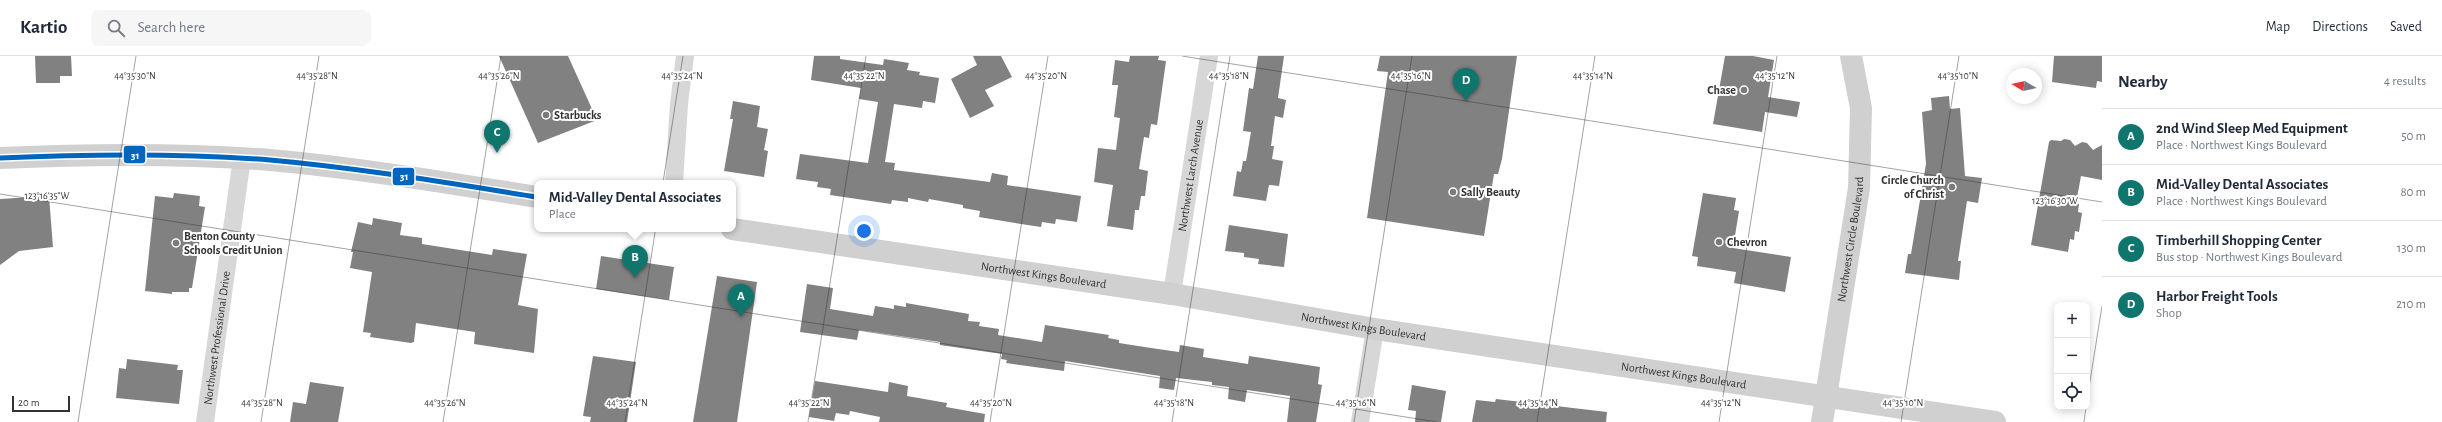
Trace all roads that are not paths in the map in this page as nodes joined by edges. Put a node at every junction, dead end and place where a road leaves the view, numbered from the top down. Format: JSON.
{"nodes":[{"id":1,"x":685,"y":56,"type":"edge"},
{"id":2,"x":1209,"y":56,"type":"edge"},
{"id":3,"x":1851,"y":56,"type":"edge"},
{"id":4,"x":0,"y":158,"type":"edge"},
{"id":5,"x":242,"y":158,"type":"junction"},
{"id":6,"x":674,"y":180,"type":"edge"},
{"id":7,"x":534,"y":197,"type":"edge"},
{"id":8,"x":736,"y":230,"type":"edge"},
{"id":9,"x":1172,"y":294,"type":"junction"},
{"id":10,"x":1375,"y":329,"type":"junction"},
{"id":11,"x":1826,"y":398,"type":"junction"},
{"id":12,"x":205,"y":422,"type":"edge"},
{"id":13,"x":1360,"y":422,"type":"edge"},
{"id":14,"x":1822,"y":422,"type":"edge"},
{"id":15,"x":1995,"y":422,"type":"edge"}],
"edges":[{"from":1,"to":6,"type":"street"},
{"from":2,"to":9,"type":"street","name":"Northwest Larch Avenue"},
{"from":3,"to":11,"type":"main road","name":"Northwest Circle Boulevard"},
{"from":4,"to":5,"type":"main road"},
{"from":5,"to":7,"type":"main road"},
{"from":5,"to":12,"type":"street","name":"Northwest Professional Drive"},
{"from":8,"to":9,"type":"main road","name":"Northwest Kings Boulevard"},
{"from":9,"to":10,"type":"main road","name":"Northwest Kings Boulevard"},
{"from":10,"to":11,"type":"main road","name":"Northwest Kings Boulevard"},
{"from":10,"to":13,"type":"street"},
{"from":11,"to":14,"type":"main road","name":"Northwest Circle Boulevard"},
{"from":11,"to":15,"type":"main road","name":"Northwest Kings Boulevard"}]}
